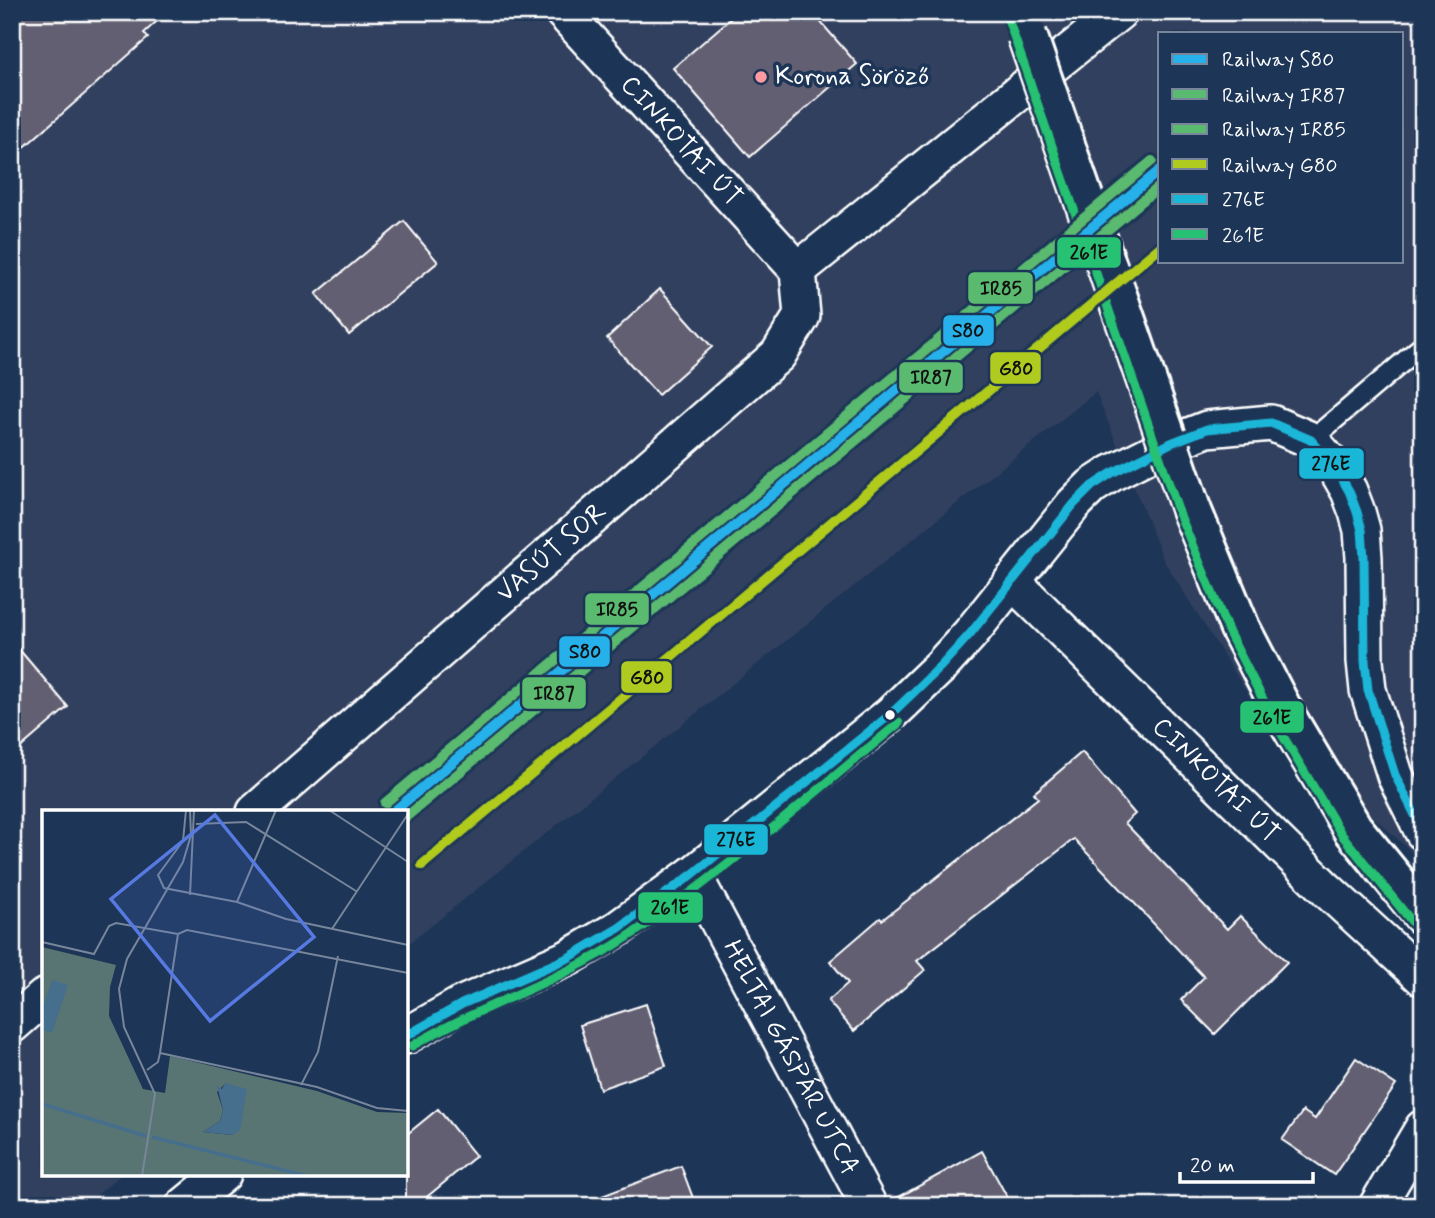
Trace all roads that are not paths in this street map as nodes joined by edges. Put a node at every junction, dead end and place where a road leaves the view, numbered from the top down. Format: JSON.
{"nodes":[{"id":1,"x":1119,"y":12,"type":"edge"},
{"id":2,"x":576,"y":20,"type":"edge"},
{"id":3,"x":1023,"y":24,"type":"edge"},
{"id":4,"x":798,"y":270,"type":"junction"},
{"id":5,"x":1423,"y":345,"type":"edge"},
{"id":6,"x":1311,"y":440,"type":"junction"},
{"id":7,"x":1012,"y":580,"type":"junction"},
{"id":8,"x":257,"y":810,"type":"edge"},
{"id":9,"x":1423,"y":832,"type":"edge"},
{"id":10,"x":693,"y":874,"type":"junction"},
{"id":11,"x":1423,"y":915,"type":"edge"},
{"id":12,"x":1423,"y":978,"type":"edge"},
{"id":13,"x":42,"y":999,"type":"edge"},
{"id":14,"x":12,"y":1024,"type":"edge"},
{"id":15,"x":408,"y":1035,"type":"edge"},
{"id":16,"x":1423,"y":1128,"type":"edge"},
{"id":17,"x":221,"y":1176,"type":"edge"},
{"id":18,"x":184,"y":1206,"type":"edge"},
{"id":19,"x":869,"y":1206,"type":"edge"},
{"id":20,"x":1377,"y":1206,"type":"edge"}],
"edges":[{"from":1,"to":4,"type":"street"},
{"from":2,"to":4,"type":"street","name":"CINKOTAI ÚT"},
{"from":3,"to":11,"type":"main road","bridge":true},
{"from":4,"to":8,"type":"street","name":"VASÚT SOR"},
{"from":5,"to":6,"type":"lane"},
{"from":6,"to":7,"type":"street"},
{"from":6,"to":9,"type":"street"},
{"from":7,"to":10,"type":"street"},
{"from":7,"to":12,"type":"street","name":"CINKOTAI ÚT"},
{"from":10,"to":15,"type":"street"},
{"from":10,"to":19,"type":"street","name":"HELTAI GÁSPÁR UTCA"},
{"from":13,"to":14,"type":"street"},
{"from":16,"to":20,"type":"street"},
{"from":17,"to":18,"type":"street"}]}
